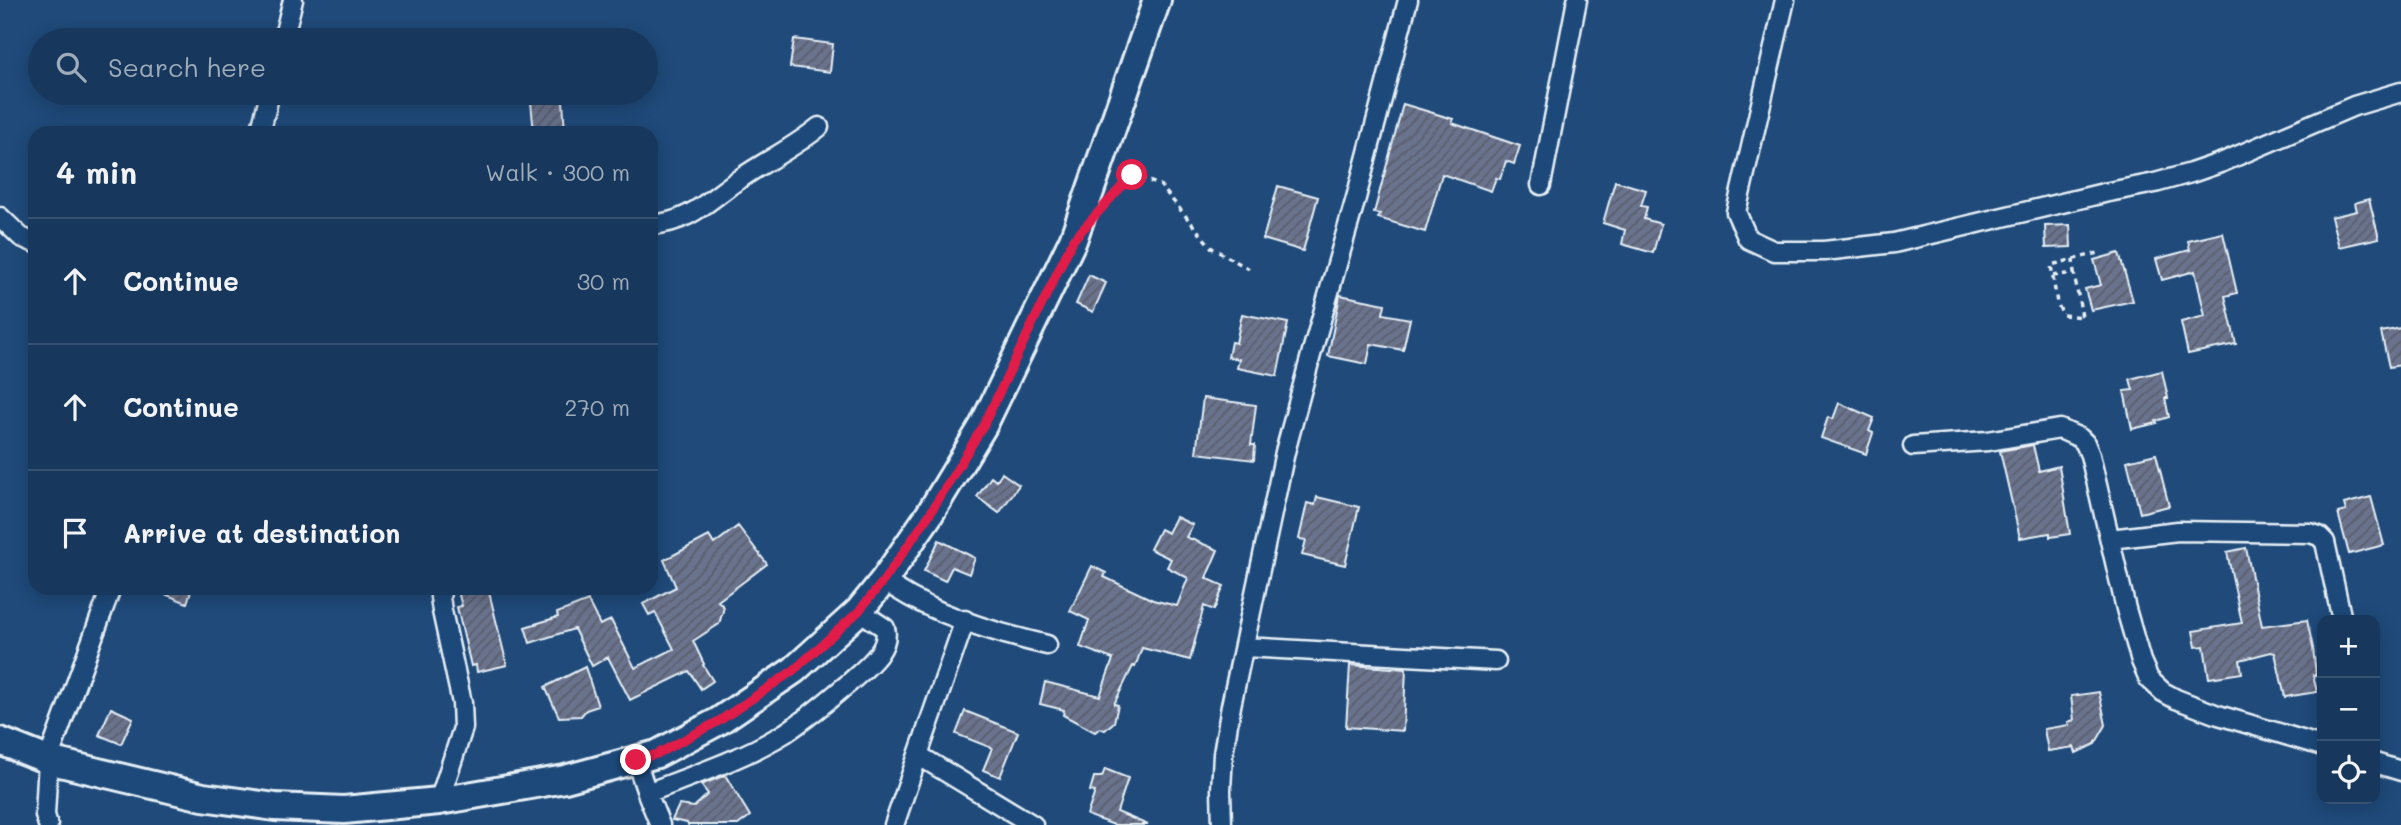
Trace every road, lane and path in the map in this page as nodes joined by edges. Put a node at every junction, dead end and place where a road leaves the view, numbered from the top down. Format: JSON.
{"nodes":[{"id":1,"x":293,"y":0,"type":"edge"},
{"id":2,"x":1157,"y":0,"type":"edge"},
{"id":3,"x":1408,"y":0,"type":"edge"},
{"id":4,"x":1577,"y":0,"type":"edge"},
{"id":5,"x":1785,"y":0,"type":"edge"},
{"id":6,"x":286,"y":28,"type":"edge"},
{"id":7,"x":2401,"y":92,"type":"edge"},
{"id":8,"x":267,"y":105,"type":"edge"},
{"id":9,"x":262,"y":126,"type":"edge"},
{"id":10,"x":819,"y":127,"type":"dead end"},
{"id":11,"x":1541,"y":185,"type":"dead end"},
{"id":12,"x":1107,"y":203,"type":"dead end"},
{"id":13,"x":0,"y":217,"type":"edge"},
{"id":14,"x":658,"y":224,"type":"edge"},
{"id":15,"x":28,"y":240,"type":"edge"},
{"id":16,"x":2102,"y":252,"type":"dead end"},
{"id":17,"x":2073,"y":259,"type":"junction"},
{"id":18,"x":1251,"y":270,"type":"dead end"},
{"id":19,"x":2074,"y":273,"type":"junction"},
{"id":20,"x":2053,"y":276,"type":"junction"},
{"id":21,"x":1913,"y":446,"type":"dead end"},
{"id":22,"x":2110,"y":539,"type":"junction"},
{"id":23,"x":884,"y":580,"type":"junction"},
{"id":24,"x":108,"y":595,"type":"edge"},
{"id":25,"x":440,"y":595,"type":"edge"},
{"id":26,"x":859,"y":611,"type":"junction"},
{"id":27,"x":2341,"y":615,"type":"edge"},
{"id":28,"x":964,"y":621,"type":"junction"},
{"id":29,"x":1048,"y":645,"type":"dead end"},
{"id":30,"x":1245,"y":647,"type":"junction"},
{"id":31,"x":1496,"y":661,"type":"dead end"},
{"id":32,"x":0,"y":741,"type":"edge"},
{"id":33,"x":2317,"y":745,"type":"edge"},
{"id":34,"x":918,"y":755,"type":"junction"},
{"id":35,"x":48,"y":760,"type":"junction"},
{"id":36,"x":636,"y":760,"type":"junction"},
{"id":37,"x":2380,"y":764,"type":"edge"},
{"id":38,"x":2401,"y":771,"type":"edge"},
{"id":39,"x":647,"y":793,"type":"junction"},
{"id":40,"x":439,"y":801,"type":"junction"},
{"id":41,"x":48,"y":825,"type":"edge"},
{"id":42,"x":660,"y":825,"type":"edge"},
{"id":43,"x":894,"y":825,"type":"edge"},
{"id":44,"x":1032,"y":825,"type":"edge"},
{"id":45,"x":1222,"y":825,"type":"edge"}],
"edges":[{"from":1,"to":6,"type":"street"},
{"from":2,"to":23,"type":"street"},
{"from":3,"to":30,"type":"street"},
{"from":4,"to":11,"type":"street"},
{"from":5,"to":7,"type":"street"},
{"from":8,"to":9,"type":"street"},
{"from":10,"to":14,"type":"street"},
{"from":12,"to":18,"type":"path"},
{"from":13,"to":15,"type":"street"},
{"from":16,"to":17,"type":"path"},
{"from":17,"to":19,"type":"path"},
{"from":17,"to":20,"type":"path"},
{"from":19,"to":20,"type":"path"},
{"from":19,"to":20,"type":"path"},
{"from":21,"to":22,"type":"street"},
{"from":22,"to":27,"type":"street"},
{"from":22,"to":33,"type":"street"},
{"from":23,"to":26,"type":"street"},
{"from":23,"to":28,"type":"street"},
{"from":24,"to":35,"type":"street"},
{"from":25,"to":40,"type":"street"},
{"from":26,"to":36,"type":"street"},
{"from":26,"to":39,"type":"street"},
{"from":28,"to":29,"type":"street"},
{"from":28,"to":34,"type":"street"},
{"from":30,"to":31,"type":"street"},
{"from":30,"to":45,"type":"street"},
{"from":32,"to":35,"type":"street"},
{"from":34,"to":43,"type":"street"},
{"from":34,"to":44,"type":"street"},
{"from":35,"to":40,"type":"street"},
{"from":35,"to":41,"type":"street"},
{"from":36,"to":39,"type":"street"},
{"from":36,"to":40,"type":"street"},
{"from":37,"to":38,"type":"street"},
{"from":39,"to":42,"type":"street"}]}
